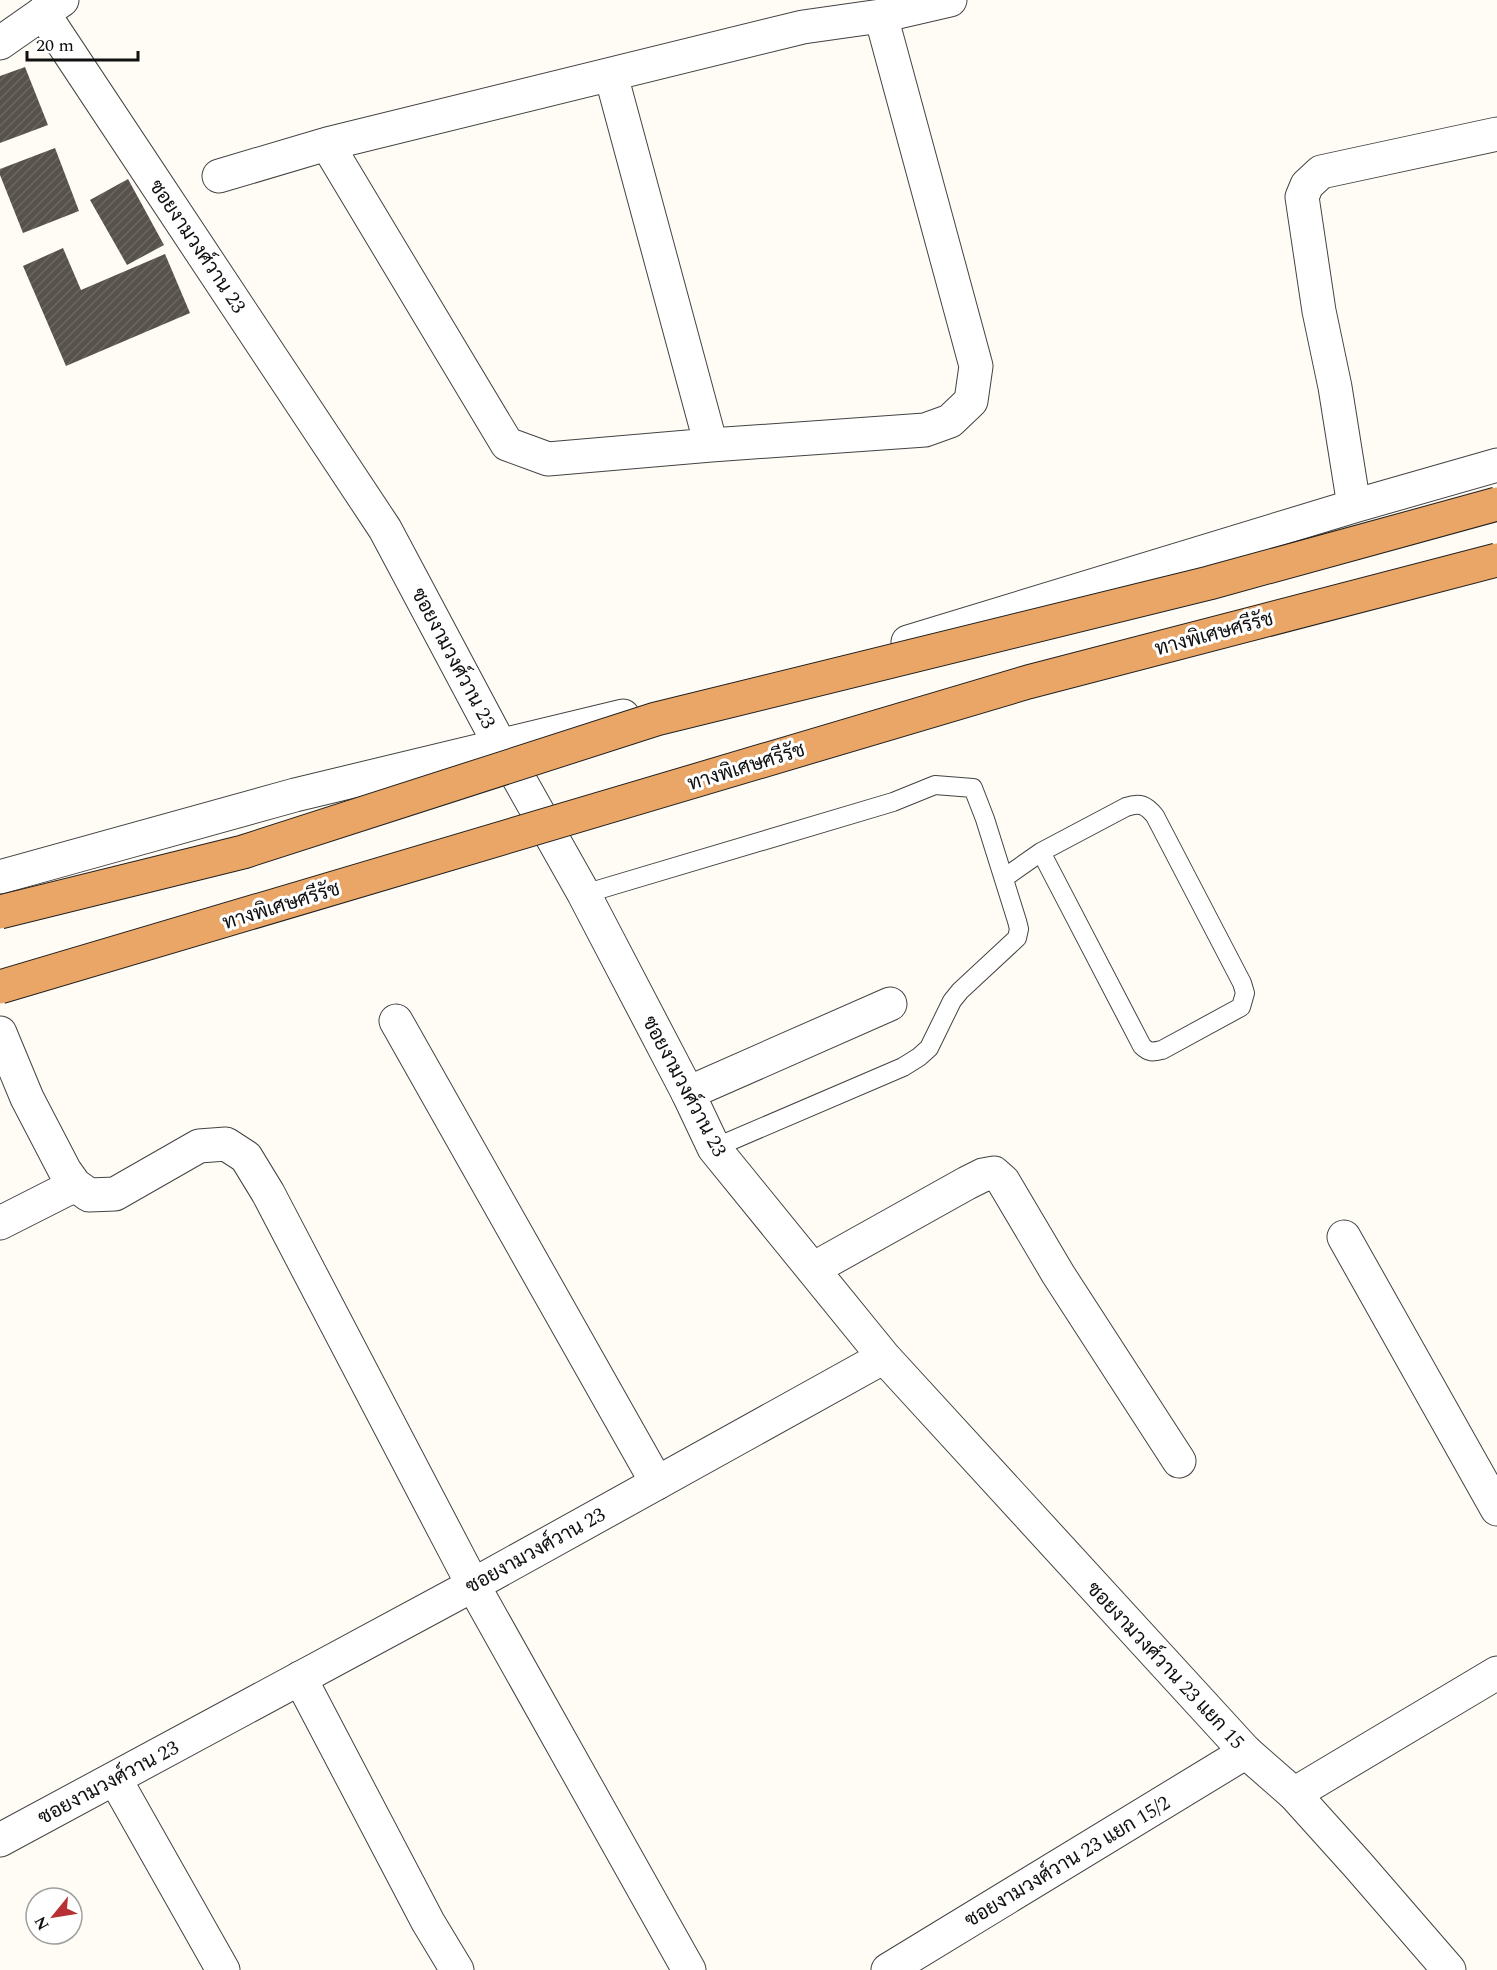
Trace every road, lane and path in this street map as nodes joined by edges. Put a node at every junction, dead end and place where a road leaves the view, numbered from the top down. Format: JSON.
{"nodes":[{"id":1,"x":950,"y":0,"type":"edge"},
{"id":2,"x":52,"y":6,"type":"edge"},
{"id":3,"x":798,"y":13,"type":"edge"},
{"id":4,"x":881,"y":16,"type":"junction"},
{"id":5,"x":0,"y":44,"type":"edge"},
{"id":6,"x":611,"y":75,"type":"junction"},
{"id":7,"x":1497,"y":134,"type":"edge"},
{"id":8,"x":327,"y":144,"type":"junction"},
{"id":9,"x":219,"y":176,"type":"dead end"},
{"id":10,"x":711,"y":445,"type":"junction"},
{"id":11,"x":1497,"y":465,"type":"edge"},
{"id":12,"x":1497,"y":504,"type":"edge"},
{"id":13,"x":1354,"y":506,"type":"junction"},
{"id":14,"x":1497,"y":560,"type":"edge"},
{"id":15,"x":500,"y":745,"type":"junction"},
{"id":16,"x":1041,"y":852,"type":"junction"},
{"id":17,"x":0,"y":877,"type":"edge"},
{"id":18,"x":1004,"y":878,"type":"junction"},
{"id":19,"x":584,"y":894,"type":"junction"},
{"id":20,"x":0,"y":912,"type":"edge"},
{"id":21,"x":0,"y":987,"type":"edge"},
{"id":22,"x":890,"y":1004,"type":"dead end"},
{"id":23,"x":396,"y":1021,"type":"dead end"},
{"id":24,"x":0,"y":1033,"type":"edge"},
{"id":25,"x":688,"y":1093,"type":"junction"},
{"id":26,"x":714,"y":1148,"type":"junction"},
{"id":27,"x":75,"y":1185,"type":"junction"},
{"id":28,"x":0,"y":1223,"type":"edge"},
{"id":29,"x":1344,"y":1237,"type":"dead end"},
{"id":30,"x":813,"y":1269,"type":"junction"},
{"id":31,"x":884,"y":1358,"type":"junction"},
{"id":32,"x":1179,"y":1461,"type":"dead end"},
{"id":33,"x":657,"y":1482,"type":"junction"},
{"id":34,"x":1497,"y":1509,"type":"edge"},
{"id":35,"x":472,"y":1585,"type":"junction"},
{"id":36,"x":1497,"y":1673,"type":"edge"},
{"id":37,"x":300,"y":1678,"type":"junction"},
{"id":38,"x":1246,"y":1752,"type":"junction"},
{"id":39,"x":115,"y":1779,"type":"junction"},
{"id":40,"x":1294,"y":1794,"type":"junction"},
{"id":41,"x":0,"y":1840,"type":"edge"},
{"id":42,"x":223,"y":1970,"type":"edge"},
{"id":43,"x":457,"y":1970,"type":"edge"},
{"id":44,"x":689,"y":1970,"type":"edge"},
{"id":45,"x":888,"y":1970,"type":"edge"},
{"id":46,"x":1449,"y":1970,"type":"edge"}],
"edges":[{"from":1,"to":4,"type":"street"},
{"from":2,"to":5,"type":"street"},
{"from":2,"to":15,"type":"street","name":"ซอยงามวงศ์วาน 23"},
{"from":3,"to":4,"type":"street"},
{"from":3,"to":6,"type":"street"},
{"from":4,"to":10,"type":"street"},
{"from":6,"to":8,"type":"street"},
{"from":6,"to":10,"type":"street"},
{"from":7,"to":13,"type":"street"},
{"from":8,"to":9,"type":"street"},
{"from":8,"to":10,"type":"street"},
{"from":11,"to":13,"type":"street"},
{"from":12,"to":20,"type":"highway","bridge":true},
{"from":13,"to":15,"type":"street"},
{"from":14,"to":21,"type":"highway","name":"ทางพิเศษศรีรัช","bridge":true},
{"from":15,"to":17,"type":"street"},
{"from":15,"to":19,"type":"street","name":"ซอยงามวงศ์วาน 23"},
{"from":16,"to":16,"type":"lane"},
{"from":16,"to":18,"type":"lane"},
{"from":18,"to":19,"type":"lane"},
{"from":18,"to":26,"type":"lane"},
{"from":19,"to":25,"type":"street","name":"ซอยงามวงศ์วาน 23"},
{"from":22,"to":25,"type":"street"},
{"from":23,"to":33,"type":"street"},
{"from":24,"to":27,"type":"street"},
{"from":25,"to":26,"type":"street","name":"ซอยงามวงศ์วาน 23"},
{"from":26,"to":30,"type":"street","name":"ซอยงามวงศ์วาน 23"},
{"from":27,"to":28,"type":"street"},
{"from":27,"to":35,"type":"street"},
{"from":29,"to":34,"type":"street"},
{"from":30,"to":31,"type":"street","name":"ซอยงามวงศ์วาน 23"},
{"from":30,"to":32,"type":"street"},
{"from":31,"to":33,"type":"street","name":"ซอยงามวงศ์วาน 23"},
{"from":31,"to":38,"type":"street","name":"ซอยงามวงศ์วาน 23 แยก 15"},
{"from":33,"to":35,"type":"street","name":"ซอยงามวงศ์วาน 23"},
{"from":35,"to":37,"type":"street","name":"ซอยงามวงศ์วาน 23"},
{"from":35,"to":44,"type":"street"},
{"from":36,"to":40,"type":"street"},
{"from":37,"to":39,"type":"street","name":"ซอยงามวงศ์วาน 23"},
{"from":37,"to":43,"type":"street"},
{"from":38,"to":40,"type":"street","name":"ซอยงามวงศ์วาน 23 แยก 15"},
{"from":38,"to":45,"type":"street","name":"ซอยงามวงศ์วาน 23 แยก 15/2"},
{"from":39,"to":41,"type":"street","name":"ซอยงามวงศ์วาน 23"},
{"from":39,"to":42,"type":"street"},
{"from":40,"to":46,"type":"street","name":"ซอยงามวงศ์วาน 23 แยก 15"}]}
